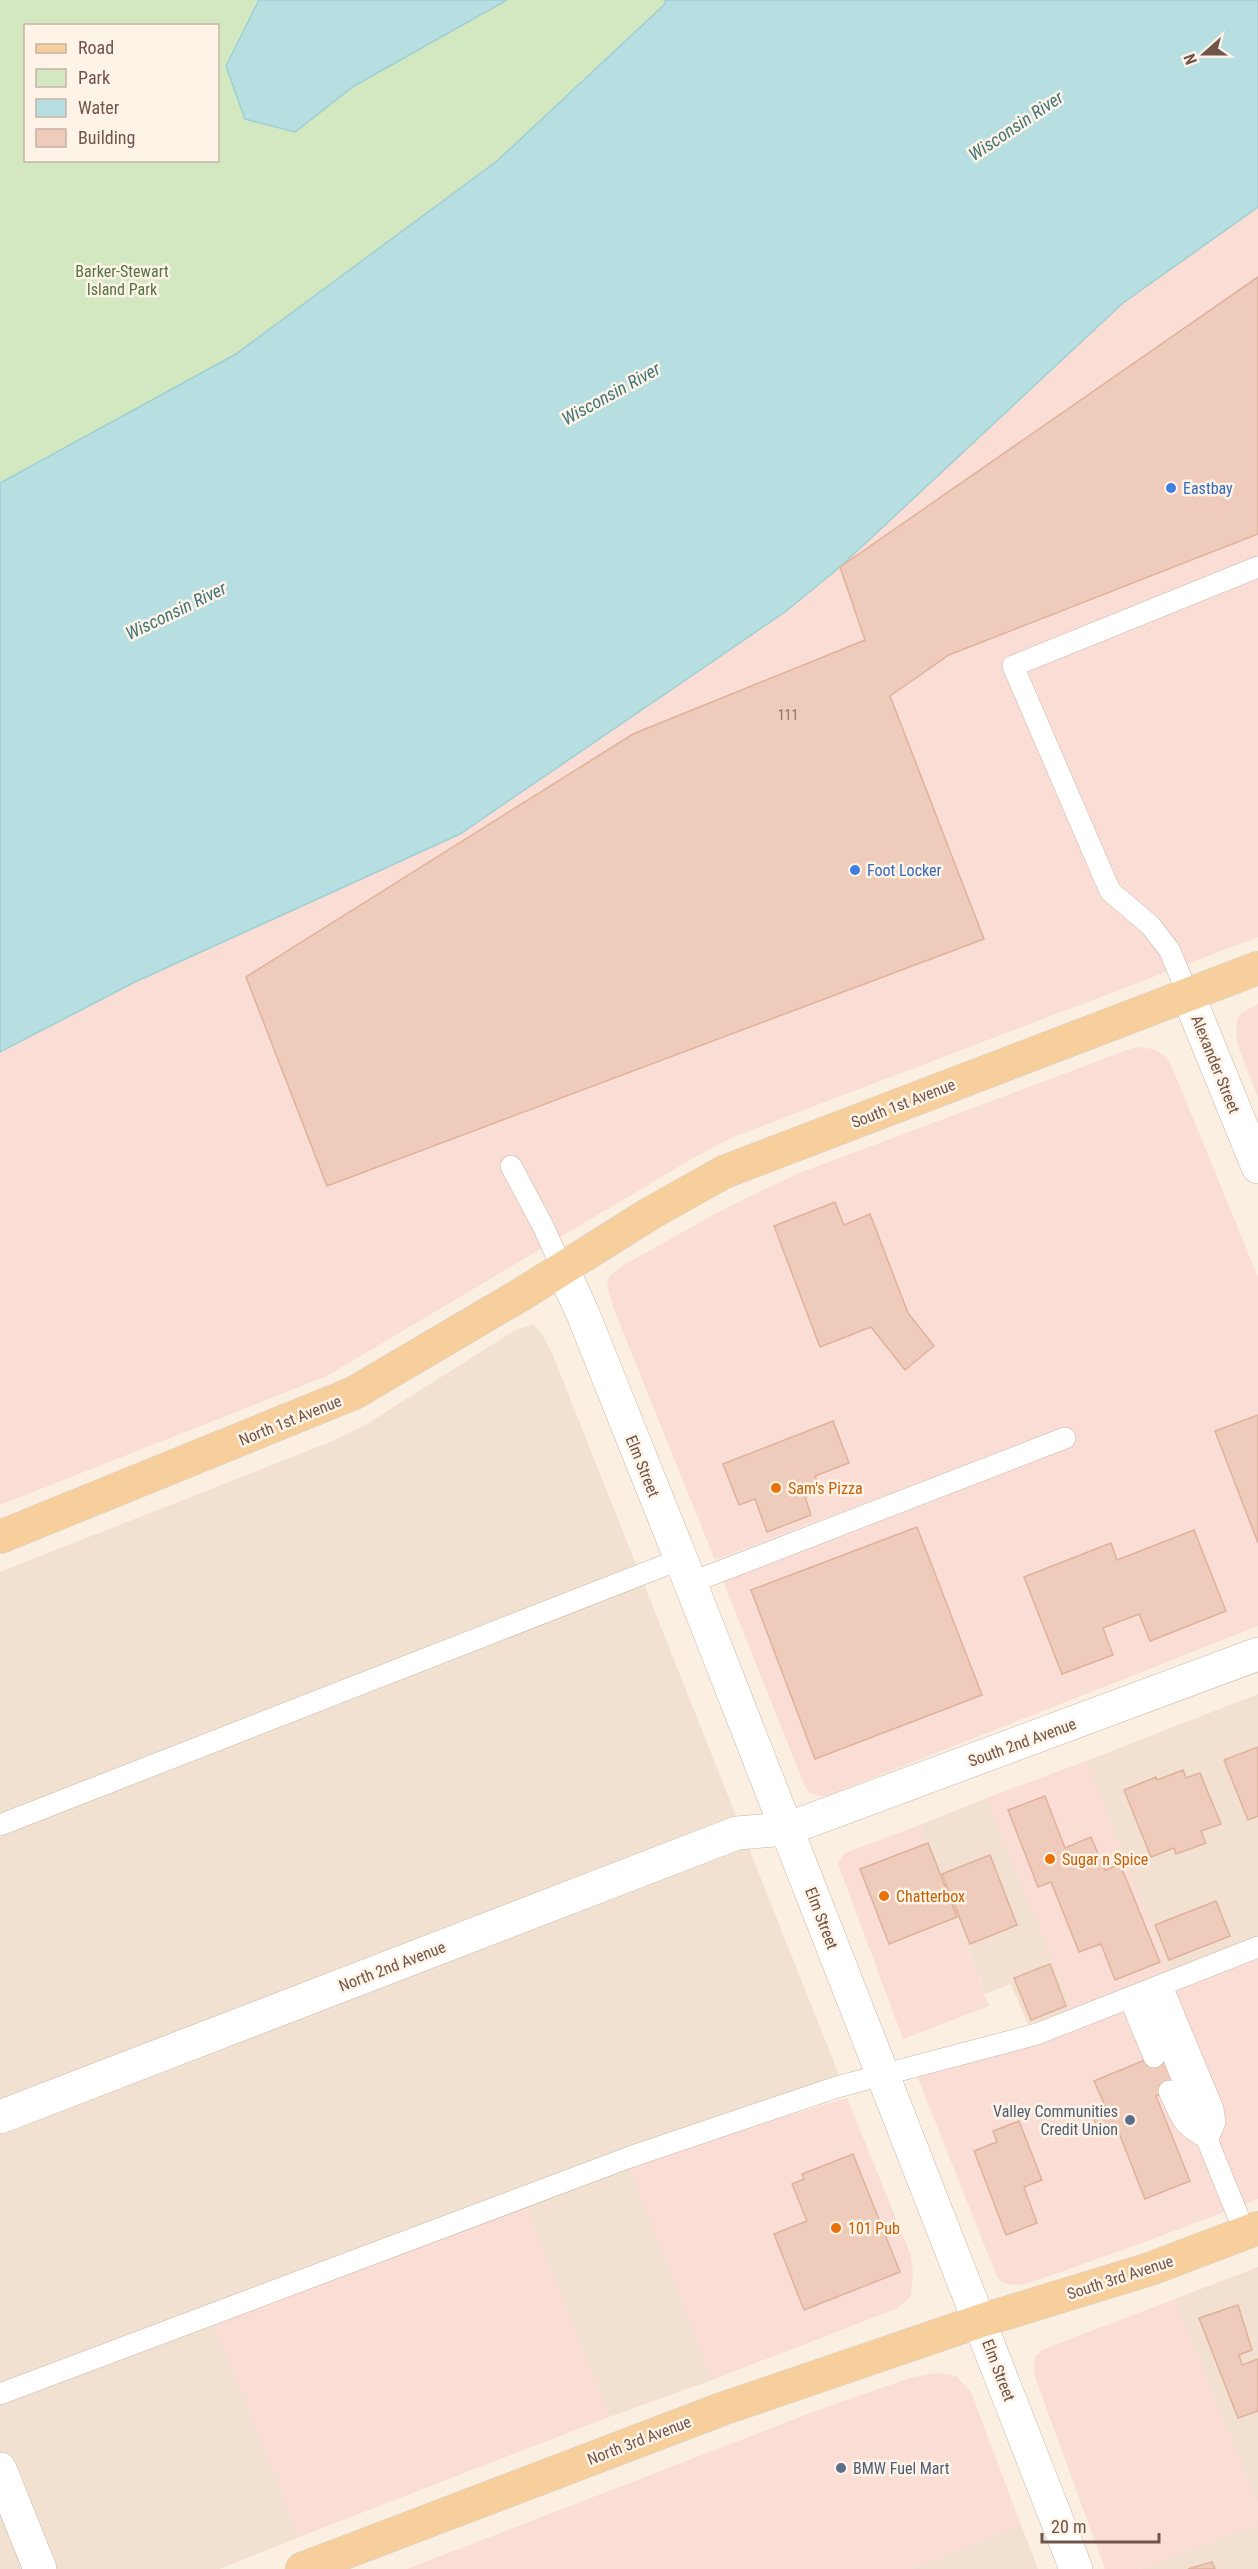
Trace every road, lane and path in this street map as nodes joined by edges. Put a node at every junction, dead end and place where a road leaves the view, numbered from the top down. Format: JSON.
{"nodes":[{"id":1,"x":1258,"y":567,"type":"edge"},
{"id":2,"x":1258,"y":968,"type":"edge"},
{"id":3,"x":1188,"y":995,"type":"junction"},
{"id":4,"x":511,"y":1166,"type":"dead end"},
{"id":5,"x":1258,"y":1167,"type":"edge"},
{"id":6,"x":562,"y":1268,"type":"junction"},
{"id":7,"x":1065,"y":1438,"type":"dead end"},
{"id":8,"x":0,"y":1537,"type":"edge"},
{"id":9,"x":685,"y":1571,"type":"junction"},
{"id":10,"x":1258,"y":1654,"type":"edge"},
{"id":11,"x":0,"y":1825,"type":"edge"},
{"id":12,"x":787,"y":1829,"type":"junction"},
{"id":13,"x":1258,"y":1947,"type":"edge"},
{"id":14,"x":1146,"y":1992,"type":"junction"},
{"id":15,"x":1154,"y":2056,"type":"dead end"},
{"id":16,"x":883,"y":2075,"type":"junction"},
{"id":17,"x":1169,"y":2091,"type":"dead end"},
{"id":18,"x":0,"y":2117,"type":"edge"},
{"id":19,"x":1208,"y":2138,"type":"junction"},
{"id":20,"x":1252,"y":2230,"type":"edge"},
{"id":21,"x":980,"y":2321,"type":"junction"},
{"id":22,"x":0,"y":2394,"type":"edge"},
{"id":23,"x":0,"y":2469,"type":"edge"},
{"id":24,"x":40,"y":2569,"type":"edge"},
{"id":25,"x":303,"y":2569,"type":"edge"},
{"id":26,"x":1076,"y":2569,"type":"edge"}],
"edges":[{"from":1,"to":3,"type":"lane"},
{"from":2,"to":3,"type":"main road","name":"South 1st Avenue"},
{"from":3,"to":5,"type":"street","name":"Alexander Street"},
{"from":3,"to":6,"type":"main road","name":"South 1st Avenue"},
{"from":4,"to":6,"type":"lane"},
{"from":6,"to":8,"type":"main road","name":"North 1st Avenue"},
{"from":6,"to":9,"type":"street","name":"Elm Street"},
{"from":7,"to":9,"type":"lane"},
{"from":9,"to":11,"type":"lane"},
{"from":9,"to":12,"type":"street","name":"Elm Street"},
{"from":10,"to":12,"type":"street","name":"South 2nd Avenue"},
{"from":12,"to":16,"type":"street","name":"Elm Street"},
{"from":12,"to":18,"type":"street","name":"North 2nd Avenue"},
{"from":13,"to":14,"type":"lane"},
{"from":14,"to":15,"type":"lane"},
{"from":14,"to":16,"type":"lane"},
{"from":14,"to":19,"type":"lane"},
{"from":16,"to":21,"type":"street","name":"Elm Street"},
{"from":16,"to":22,"type":"lane"},
{"from":17,"to":19,"type":"lane"},
{"from":19,"to":20,"type":"lane"},
{"from":20,"to":21,"type":"main road","name":"South 3rd Avenue"},
{"from":21,"to":25,"type":"main road","name":"North 3rd Avenue"},
{"from":21,"to":26,"type":"street","name":"Elm Street"},
{"from":23,"to":24,"type":"street"}]}
